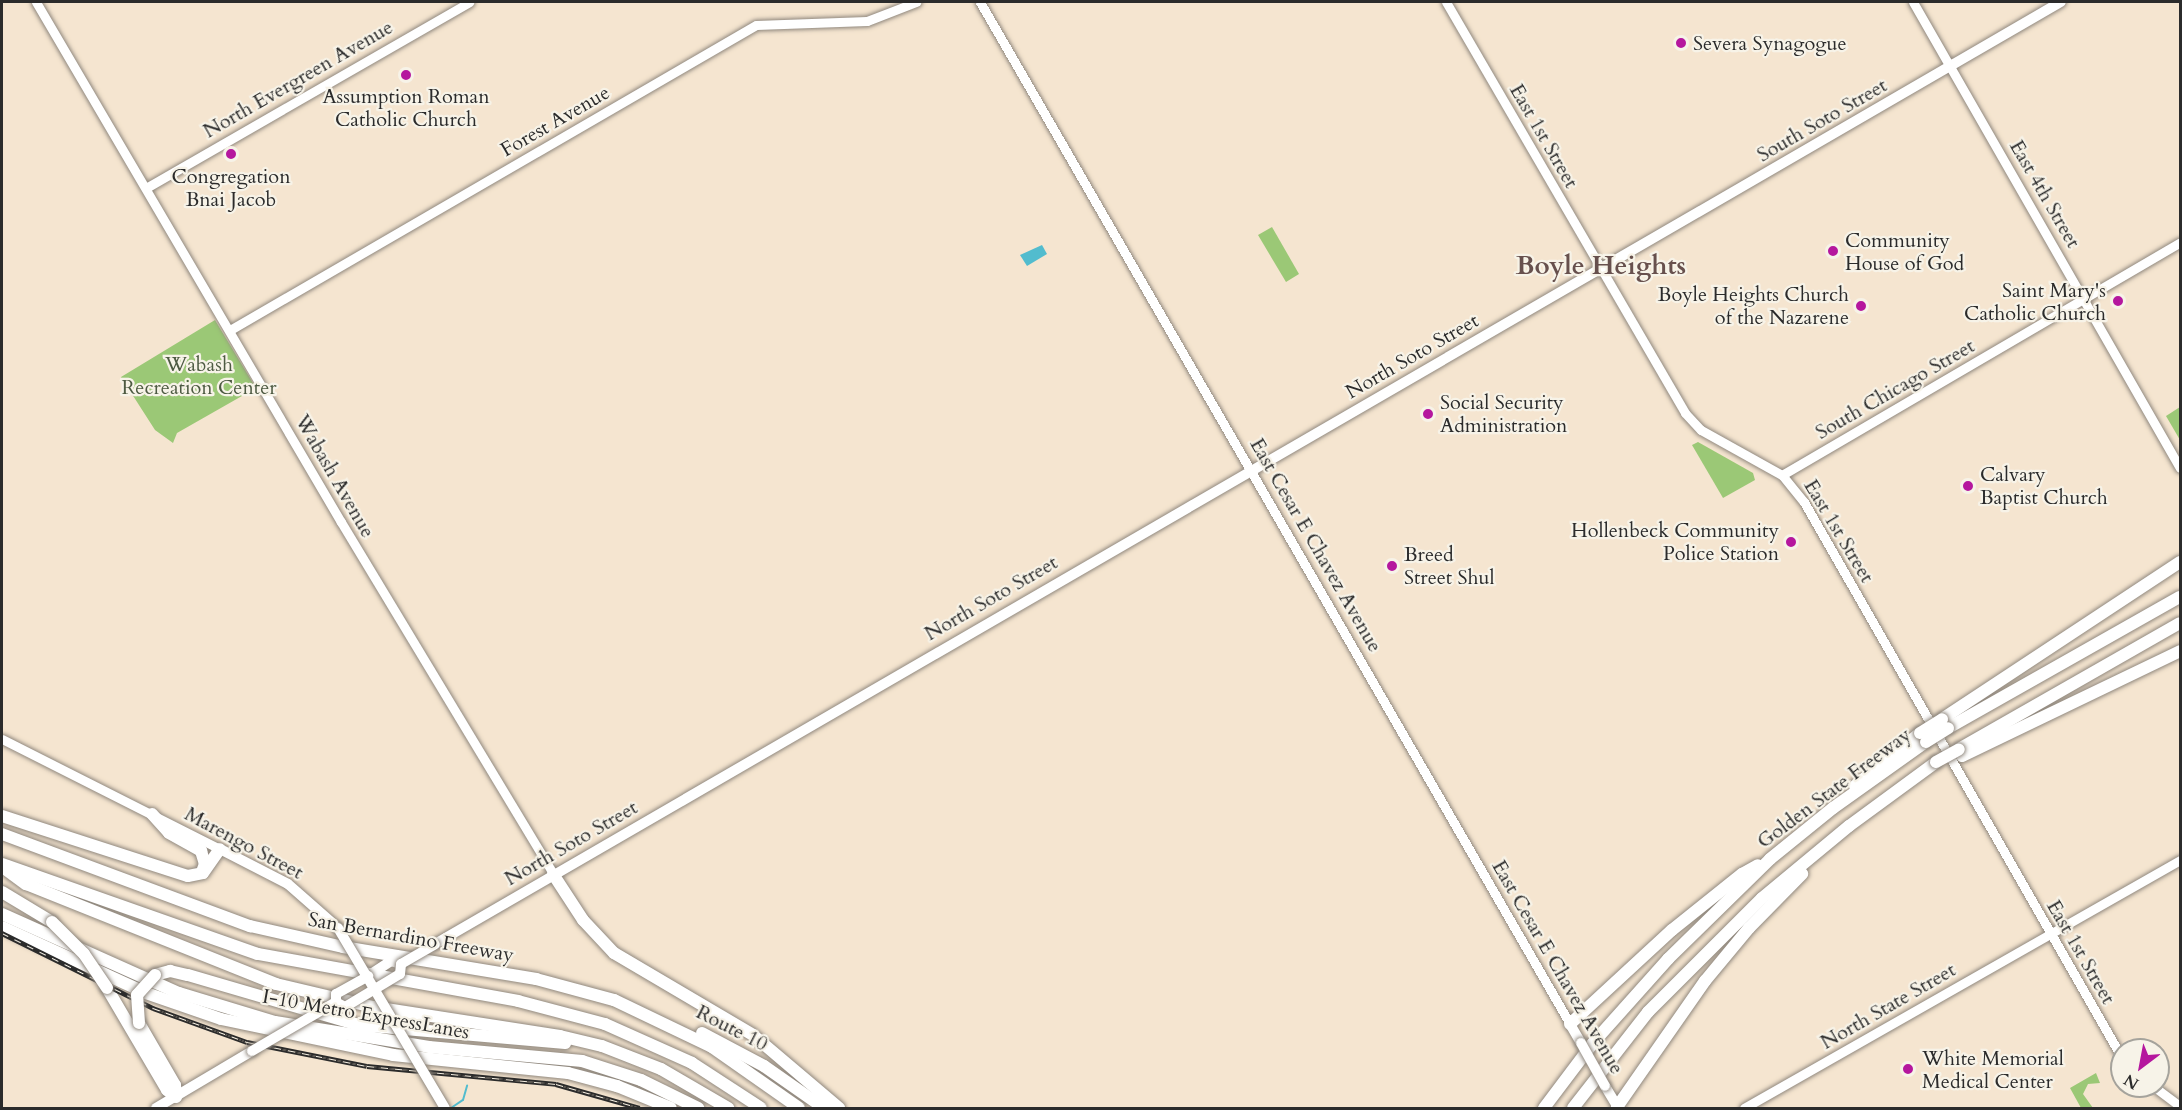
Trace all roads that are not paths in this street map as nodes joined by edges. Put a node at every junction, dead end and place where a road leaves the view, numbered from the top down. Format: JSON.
{"nodes":[{"id":1,"x":36,"y":2,"type":"edge"},
{"id":2,"x":469,"y":2,"type":"edge"},
{"id":3,"x":916,"y":2,"type":"edge"},
{"id":4,"x":980,"y":2,"type":"edge"},
{"id":5,"x":1446,"y":2,"type":"edge"},
{"id":6,"x":1913,"y":2,"type":"edge"},
{"id":7,"x":2061,"y":2,"type":"edge"},
{"id":8,"x":1951,"y":65,"type":"junction"},
{"id":9,"x":146,"y":188,"type":"junction"},
{"id":10,"x":2181,"y":242,"type":"edge"},
{"id":11,"x":1601,"y":269,"type":"junction"},
{"id":12,"x":2084,"y":300,"type":"junction"},
{"id":13,"x":230,"y":330,"type":"junction"},
{"id":14,"x":2181,"y":468,"type":"edge"},
{"id":15,"x":1252,"y":469,"type":"junction"},
{"id":16,"x":1782,"y":475,"type":"junction"},
{"id":17,"x":2181,"y":562,"type":"edge"},
{"id":18,"x":2181,"y":597,"type":"edge"},
{"id":19,"x":2181,"y":624,"type":"edge"},
{"id":20,"x":2181,"y":651,"type":"edge"},
{"id":21,"x":1945,"y":724,"type":"junction"},
{"id":22,"x":2,"y":740,"type":"edge"},
{"id":23,"x":1960,"y":752,"type":"junction"},
{"id":24,"x":152,"y":814,"type":"junction"},
{"id":25,"x":2,"y":816,"type":"edge"},
{"id":26,"x":1848,"y":825,"type":"junction"},
{"id":27,"x":2,"y":834,"type":"edge"},
{"id":28,"x":220,"y":849,"type":"junction"},
{"id":29,"x":1770,"y":860,"type":"junction"},
{"id":30,"x":2181,"y":860,"type":"edge"},
{"id":31,"x":2,"y":865,"type":"edge"},
{"id":32,"x":553,"y":874,"type":"junction"},
{"id":33,"x":197,"y":876,"type":"junction"},
{"id":34,"x":2,"y":892,"type":"edge"},
{"id":35,"x":2,"y":914,"type":"edge"},
{"id":36,"x":2,"y":927,"type":"edge"},
{"id":37,"x":2049,"y":934,"type":"junction"},
{"id":38,"x":401,"y":964,"type":"junction"},
{"id":39,"x":368,"y":976,"type":"junction"},
{"id":40,"x":376,"y":989,"type":"junction"},
{"id":41,"x":614,"y":1000,"type":"junction"},
{"id":42,"x":336,"y":1002,"type":"junction"},
{"id":43,"x":1570,"y":1024,"type":"junction"},
{"id":44,"x":2110,"y":1038,"type":"edge"},
{"id":45,"x":602,"y":1046,"type":"junction"},
{"id":46,"x":176,"y":1097,"type":"junction"},
{"id":47,"x":156,"y":1108,"type":"edge"},
{"id":48,"x":445,"y":1108,"type":"edge"},
{"id":49,"x":671,"y":1108,"type":"edge"},
{"id":50,"x":698,"y":1108,"type":"edge"},
{"id":51,"x":728,"y":1108,"type":"edge"},
{"id":52,"x":761,"y":1108,"type":"edge"},
{"id":53,"x":799,"y":1108,"type":"edge"},
{"id":54,"x":824,"y":1108,"type":"edge"},
{"id":55,"x":839,"y":1108,"type":"edge"},
{"id":56,"x":1544,"y":1108,"type":"edge"},
{"id":57,"x":1573,"y":1108,"type":"edge"},
{"id":58,"x":1618,"y":1108,"type":"edge"},
{"id":59,"x":1744,"y":1108,"type":"edge"}],
"edges":[{"from":1,"to":9,"type":"street","name":"Wabash Avenue"},
{"from":2,"to":9,"type":"street","name":"North Evergreen Avenue"},
{"from":3,"to":13,"type":"street","name":"Forest Avenue"},
{"from":4,"to":15,"type":"street","name":"East Cesar E Chavez Avenue"},
{"from":5,"to":11,"type":"street","name":"East 1st Street"},
{"from":6,"to":8,"type":"street","name":"East 4th Street"},
{"from":7,"to":8,"type":"main road","name":"South Soto Street"},
{"from":8,"to":11,"type":"main road","name":"South Soto Street"},
{"from":8,"to":12,"type":"street","name":"East 4th Street"},
{"from":9,"to":13,"type":"street","name":"Wabash Avenue"},
{"from":10,"to":12,"type":"street","name":"South Chicago Street"},
{"from":11,"to":15,"type":"main road","name":"North Soto Street"},
{"from":11,"to":16,"type":"street","name":"East 1st Street"},
{"from":12,"to":14,"type":"street","name":"East 4th Street"},
{"from":12,"to":16,"type":"street","name":"South Chicago Street"},
{"from":13,"to":32,"type":"street","name":"Wabash Avenue"},
{"from":15,"to":32,"type":"main road","name":"North Soto Street"},
{"from":15,"to":43,"type":"street","name":"East Cesar E Chavez Avenue"},
{"from":16,"to":37,"type":"street","name":"East 1st Street"},
{"from":17,"to":21,"type":"highway"},
{"from":18,"to":21,"type":"highway","name":"Golden State Freeway"},
{"from":19,"to":23,"type":"highway","name":"Golden State Freeway"},
{"from":20,"to":23,"type":"highway"},
{"from":21,"to":29,"type":"highway","name":"Golden State Freeway","bridge":true},
{"from":22,"to":24,"type":"street","name":"Marengo Street"},
{"from":23,"to":26,"type":"highway","name":"Golden State Freeway","bridge":true},
{"from":24,"to":28,"type":"street","name":"Marengo Street"},
{"from":24,"to":33,"type":"highway"},
{"from":25,"to":33,"type":"highway"},
{"from":26,"to":57,"type":"highway","name":"Golden State Freeway"},
{"from":26,"to":58,"type":"highway"},
{"from":27,"to":41,"type":"highway","name":"San Bernardino Freeway"},
{"from":28,"to":33,"type":"highway"},
{"from":28,"to":39,"type":"main road","name":"Marengo Street","bridge":true},
{"from":29,"to":43,"type":"highway"},
{"from":29,"to":56,"type":"highway","name":"Golden State Freeway"},
{"from":30,"to":37,"type":"street","name":"North State Street"},
{"from":31,"to":45,"type":"highway"},
{"from":31,"to":52,"type":"highway"},
{"from":32,"to":38,"type":"main road","name":"North Soto Street","bridge":true},
{"from":32,"to":55,"type":"highway"},
{"from":34,"to":46,"type":"highway","bridge":true},
{"from":35,"to":50,"type":"highway","name":"I-10 Metro ExpressLanes"},
{"from":36,"to":49,"type":"highway","name":"I-10 Metro ExpressLanes"},
{"from":37,"to":44,"type":"street","name":"East 1st Street"},
{"from":37,"to":59,"type":"street","name":"North State Street"},
{"from":38,"to":39,"type":"main road","name":"North Soto Street"},
{"from":38,"to":40,"type":"main road","name":"North Soto Street","bridge":true},
{"from":39,"to":40,"type":"main road","name":"Marengo Street","bridge":true},
{"from":39,"to":42,"type":"main road","name":"North Soto Street","bridge":true},
{"from":40,"to":42,"type":"main road","name":"North Soto Street","bridge":true},
{"from":40,"to":48,"type":"main road","name":"Marengo Street","bridge":true},
{"from":41,"to":53,"type":"highway","name":"San Bernardino Freeway"},
{"from":41,"to":54,"type":"highway","name":"Route 10"},
{"from":42,"to":46,"type":"main road","name":"North Soto Street","bridge":true},
{"from":43,"to":58,"type":"main road","name":"East Cesar E Chavez Avenue","bridge":true},
{"from":45,"to":46,"type":"highway","bridge":true},
{"from":45,"to":51,"type":"highway"},
{"from":46,"to":47,"type":"main road","name":"North Soto Street"}]}
